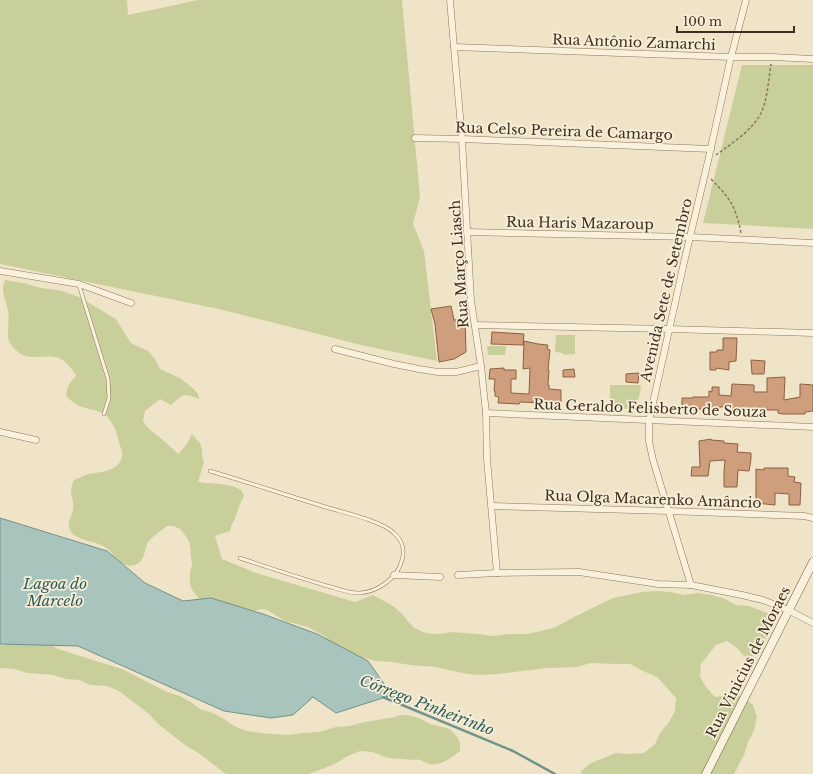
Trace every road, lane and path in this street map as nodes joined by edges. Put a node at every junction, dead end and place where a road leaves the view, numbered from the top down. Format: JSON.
{"nodes":[{"id":1,"x":450,"y":0,"type":"edge"},
{"id":2,"x":746,"y":0,"type":"edge"},
{"id":3,"x":454,"y":47,"type":"junction"},
{"id":4,"x":731,"y":57,"type":"junction"},
{"id":5,"x":772,"y":57,"type":"junction"},
{"id":6,"x":813,"y":59,"type":"edge"},
{"id":7,"x":415,"y":138,"type":"dead end"},
{"id":8,"x":462,"y":138,"type":"junction"},
{"id":9,"x":711,"y":149,"type":"junction"},
{"id":10,"x":708,"y":161,"type":"junction"},
{"id":11,"x":705,"y":174,"type":"junction"},
{"id":12,"x":467,"y":232,"type":"junction"},
{"id":13,"x":690,"y":237,"type":"junction"},
{"id":14,"x":742,"y":239,"type":"junction"},
{"id":15,"x":813,"y":243,"type":"edge"},
{"id":16,"x":0,"y":271,"type":"edge"},
{"id":17,"x":79,"y":284,"type":"junction"},
{"id":18,"x":131,"y":303,"type":"dead end"},
{"id":19,"x":475,"y":325,"type":"junction"},
{"id":20,"x":669,"y":329,"type":"junction"},
{"id":21,"x":813,"y":333,"type":"edge"},
{"id":22,"x":335,"y":348,"type":"dead end"},
{"id":23,"x":481,"y":366,"type":"junction"},
{"id":24,"x":104,"y":414,"type":"dead end"},
{"id":25,"x":486,"y":414,"type":"junction"},
{"id":26,"x":649,"y":421,"type":"junction"},
{"id":27,"x":813,"y":427,"type":"edge"},
{"id":28,"x":0,"y":432,"type":"edge"},
{"id":29,"x":36,"y":440,"type":"dead end"},
{"id":30,"x":210,"y":471,"type":"dead end"},
{"id":31,"x":492,"y":506,"type":"junction"},
{"id":32,"x":668,"y":511,"type":"junction"},
{"id":33,"x":813,"y":518,"type":"edge"},
{"id":34,"x":240,"y":558,"type":"dead end"},
{"id":35,"x":813,"y":562,"type":"edge"},
{"id":36,"x":497,"y":573,"type":"junction"},
{"id":37,"x":394,"y":575,"type":"junction"},
{"id":38,"x":458,"y":576,"type":"dead end"},
{"id":39,"x":440,"y":577,"type":"dead end"},
{"id":40,"x":691,"y":585,"type":"junction"},
{"id":41,"x":788,"y":610,"type":"junction"},
{"id":42,"x":813,"y":623,"type":"edge"},
{"id":43,"x":706,"y":774,"type":"edge"}],
"edges":[{"from":1,"to":3,"type":"street","name":"Rua Março Liasch"},
{"from":2,"to":4,"type":"street","name":"Avenida Sete de Setembro"},
{"from":3,"to":4,"type":"street","name":"Rua Antônio Zamarchi"},
{"from":3,"to":8,"type":"street","name":"Rua Março Liasch"},
{"from":4,"to":5,"type":"street","name":"Rua Antônio Zamarchi"},
{"from":4,"to":9,"type":"street","name":"Avenida Sete de Setembro"},
{"from":5,"to":6,"type":"street","name":"Rua Antônio Zamarchi"},
{"from":5,"to":10,"type":"path"},
{"from":7,"to":8,"type":"street","name":"Rua Celso Pereira de Camargo"},
{"from":8,"to":9,"type":"street","name":"Rua Celso Pereira de Camargo"},
{"from":8,"to":12,"type":"street","name":"Rua Março Liasch"},
{"from":9,"to":10,"type":"street","name":"Avenida Sete de Setembro"},
{"from":10,"to":11,"type":"street","name":"Avenida Sete de Setembro"},
{"from":11,"to":13,"type":"street","name":"Avenida Sete de Setembro"},
{"from":11,"to":14,"type":"path"},
{"from":12,"to":13,"type":"street","name":"Rua Haris Mazaroup"},
{"from":12,"to":19,"type":"street","name":"Rua Março Liasch"},
{"from":13,"to":14,"type":"street","name":"Rua Haris Mazaroup"},
{"from":13,"to":20,"type":"street","name":"Avenida Sete de Setembro"},
{"from":14,"to":15,"type":"street","name":"Rua Haris Mazaroup"},
{"from":16,"to":17,"type":"street"},
{"from":17,"to":18,"type":"street"},
{"from":17,"to":24,"type":"lane"},
{"from":19,"to":20,"type":"street"},
{"from":19,"to":23,"type":"street","name":"Rua Março Liasch"},
{"from":20,"to":21,"type":"street"},
{"from":20,"to":26,"type":"street","name":"Avenida Sete de Setembro"},
{"from":22,"to":23,"type":"street"},
{"from":23,"to":25,"type":"street","name":"Rua Março Liasch"},
{"from":25,"to":26,"type":"street","name":"Rua Geraldo Felisberto de Souza"},
{"from":25,"to":31,"type":"street","name":"Rua Março Liasch"},
{"from":26,"to":27,"type":"street","name":"Rua Geraldo Felisberto de Souza"},
{"from":26,"to":32,"type":"street","name":"Avenida Sete de Setembro"},
{"from":28,"to":29,"type":"street"},
{"from":30,"to":37,"type":"lane"},
{"from":31,"to":32,"type":"street","name":"Rua Olga Macarenko Amâncio"},
{"from":31,"to":36,"type":"street","name":"Rua Março Liasch"},
{"from":32,"to":33,"type":"street","name":"Rua Olga Macarenko Amâncio"},
{"from":32,"to":40,"type":"street","name":"Avenida Sete de Setembro"},
{"from":34,"to":37,"type":"lane"},
{"from":35,"to":41,"type":"street","name":"Rua Vinicius de Moraes"},
{"from":36,"to":38,"type":"street"},
{"from":36,"to":40,"type":"street"},
{"from":37,"to":39,"type":"street"},
{"from":40,"to":41,"type":"street"},
{"from":41,"to":42,"type":"street"},
{"from":41,"to":43,"type":"street","name":"Rua Vinicius de Moraes"}]}
